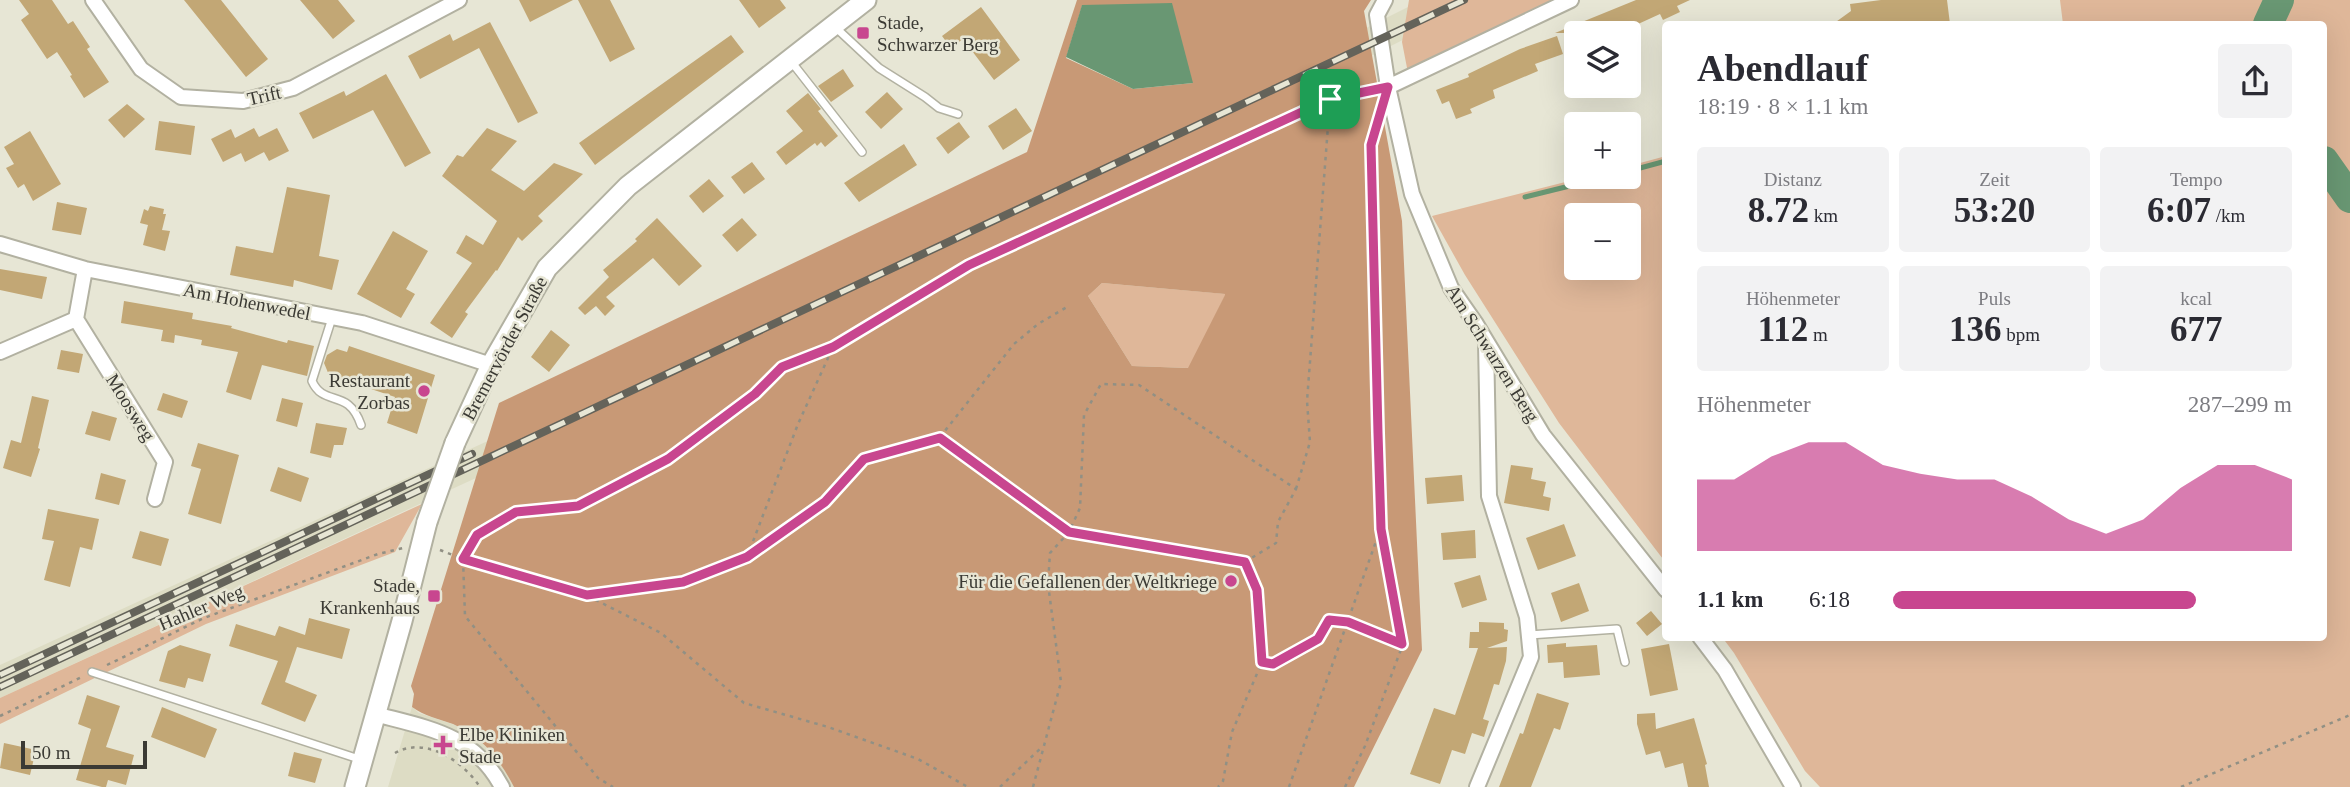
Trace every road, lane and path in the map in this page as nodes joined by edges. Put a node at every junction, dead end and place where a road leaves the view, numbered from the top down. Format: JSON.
{"nodes":[{"id":1,"x":93,"y":0,"type":"edge"},
{"id":2,"x":459,"y":0,"type":"edge"},
{"id":3,"x":866,"y":0,"type":"edge"},
{"id":4,"x":1385,"y":0,"type":"edge"},
{"id":5,"x":1571,"y":0,"type":"edge"},
{"id":6,"x":833,"y":26,"type":"junction"},
{"id":7,"x":789,"y":60,"type":"junction"},
{"id":8,"x":1388,"y":87,"type":"junction"},
{"id":9,"x":1330,"y":99,"type":"junction"},
{"id":10,"x":958,"y":114,"type":"dead end"},
{"id":11,"x":862,"y":152,"type":"dead end"},
{"id":12,"x":0,"y":244,"type":"edge"},
{"id":13,"x":85,"y":269,"type":"junction"},
{"id":14,"x":1068,"y":307,"type":"dead end"},
{"id":15,"x":332,"y":318,"type":"junction"},
{"id":16,"x":76,"y":319,"type":"junction"},
{"id":17,"x":1486,"y":341,"type":"junction"},
{"id":18,"x":833,"y":347,"type":"junction"},
{"id":19,"x":0,"y":352,"type":"edge"},
{"id":20,"x":491,"y":365,"type":"junction"},
{"id":21,"x":361,"y":425,"type":"dead end"},
{"id":22,"x":940,"y":438,"type":"junction"},
{"id":23,"x":1296,"y":489,"type":"junction"},
{"id":24,"x":155,"y":499,"type":"dead end"},
{"id":25,"x":1381,"y":529,"type":"junction"},
{"id":26,"x":1069,"y":532,"type":"junction"},
{"id":27,"x":421,"y":544,"type":"junction"},
{"id":28,"x":747,"y":557,"type":"junction"},
{"id":29,"x":463,"y":559,"type":"junction"},
{"id":30,"x":1245,"y":562,"type":"junction"},
{"id":31,"x":1662,"y":585,"type":"edge"},
{"id":32,"x":587,"y":595,"type":"junction"},
{"id":33,"x":1348,"y":622,"type":"junction"},
{"id":34,"x":1529,"y":635,"type":"junction"},
{"id":35,"x":1703,"y":641,"type":"edge"},
{"id":36,"x":1402,"y":644,"type":"junction"},
{"id":37,"x":1262,"y":662,"type":"junction"},
{"id":38,"x":1625,"y":662,"type":"dead end"},
{"id":39,"x":92,"y":672,"type":"junction"},
{"id":40,"x":375,"y":714,"type":"junction"},
{"id":41,"x":2350,"y":715,"type":"edge"},
{"id":42,"x":0,"y":716,"type":"edge"},
{"id":43,"x":1044,"y":745,"type":"junction"},
{"id":44,"x":395,"y":754,"type":"dead end"},
{"id":45,"x":362,"y":761,"type":"junction"},
{"id":46,"x":355,"y":787,"type":"edge"},
{"id":47,"x":480,"y":787,"type":"edge"},
{"id":48,"x":502,"y":787,"type":"edge"},
{"id":49,"x":613,"y":787,"type":"edge"},
{"id":50,"x":968,"y":787,"type":"edge"},
{"id":51,"x":1000,"y":787,"type":"edge"},
{"id":52,"x":1032,"y":787,"type":"edge"},
{"id":53,"x":1218,"y":787,"type":"edge"},
{"id":54,"x":1289,"y":787,"type":"edge"},
{"id":55,"x":1345,"y":787,"type":"edge"},
{"id":56,"x":1477,"y":787,"type":"edge"},
{"id":57,"x":1793,"y":787,"type":"edge"},
{"id":58,"x":2181,"y":787,"type":"edge"}],
"edges":[{"from":1,"to":2,"type":"street","name":"Trift"},
{"from":3,"to":6,"type":"main road","name":"Bremervörder Straße"},
{"from":4,"to":8,"type":"street","name":"Am Schwarzen Berg"},
{"from":5,"to":8,"type":"street"},
{"from":6,"to":7,"type":"main road","name":"Bremervörder Straße"},
{"from":6,"to":10,"type":"lane"},
{"from":7,"to":11,"type":"lane"},
{"from":7,"to":20,"type":"main road","name":"Bremervörder Straße"},
{"from":8,"to":9,"type":"path"},
{"from":8,"to":17,"type":"street","name":"Am Schwarzen Berg"},
{"from":8,"to":25,"type":"path"},
{"from":9,"to":18,"type":"path"},
{"from":9,"to":23,"type":"path"},
{"from":12,"to":13,"type":"street","name":"Am Hohenwedel"},
{"from":13,"to":15,"type":"street","name":"Am Hohenwedel"},
{"from":13,"to":16,"type":"street"},
{"from":14,"to":22,"type":"path"},
{"from":15,"to":20,"type":"street","name":"Am Hohenwedel"},
{"from":15,"to":21,"type":"lane"},
{"from":16,"to":19,"type":"street"},
{"from":16,"to":24,"type":"street","name":"Moosweg"},
{"from":17,"to":31,"type":"street","name":"Am Schwarzen Berg"},
{"from":17,"to":34,"type":"street"},
{"from":18,"to":28,"type":"path"},
{"from":18,"to":29,"type":"path"},
{"from":20,"to":27,"type":"main road","name":"Bremervörder Straße","bridge":true},
{"from":22,"to":26,"type":"path"},
{"from":22,"to":28,"type":"path"},
{"from":23,"to":26,"type":"path"},
{"from":23,"to":30,"type":"path"},
{"from":25,"to":33,"type":"path"},
{"from":25,"to":36,"type":"path"},
{"from":26,"to":30,"type":"path"},
{"from":26,"to":43,"type":"path"},
{"from":27,"to":29,"type":"path"},
{"from":27,"to":39,"type":"path","name":"Hahler Weg"},
{"from":27,"to":40,"type":"main road","name":"Bremervörder Straße"},
{"from":28,"to":32,"type":"path"},
{"from":29,"to":32,"type":"path"},
{"from":29,"to":49,"type":"path"},
{"from":30,"to":37,"type":"path"},
{"from":32,"to":50,"type":"path"},
{"from":33,"to":36,"type":"path"},
{"from":33,"to":37,"type":"path"},
{"from":33,"to":54,"type":"path"},
{"from":34,"to":38,"type":"lane"},
{"from":34,"to":56,"type":"street"},
{"from":35,"to":57,"type":"street"},
{"from":36,"to":55,"type":"path"},
{"from":37,"to":53,"type":"path"},
{"from":39,"to":42,"type":"path","name":"Hahler Weg"},
{"from":39,"to":45,"type":"lane"},
{"from":40,"to":45,"type":"main road","name":"Bremervörder Straße"},
{"from":40,"to":48,"type":"street"},
{"from":41,"to":58,"type":"path"},
{"from":43,"to":51,"type":"path"},
{"from":43,"to":52,"type":"path"},
{"from":44,"to":47,"type":"path"},
{"from":45,"to":46,"type":"main road","name":"Bremervörder Straße"}]}
